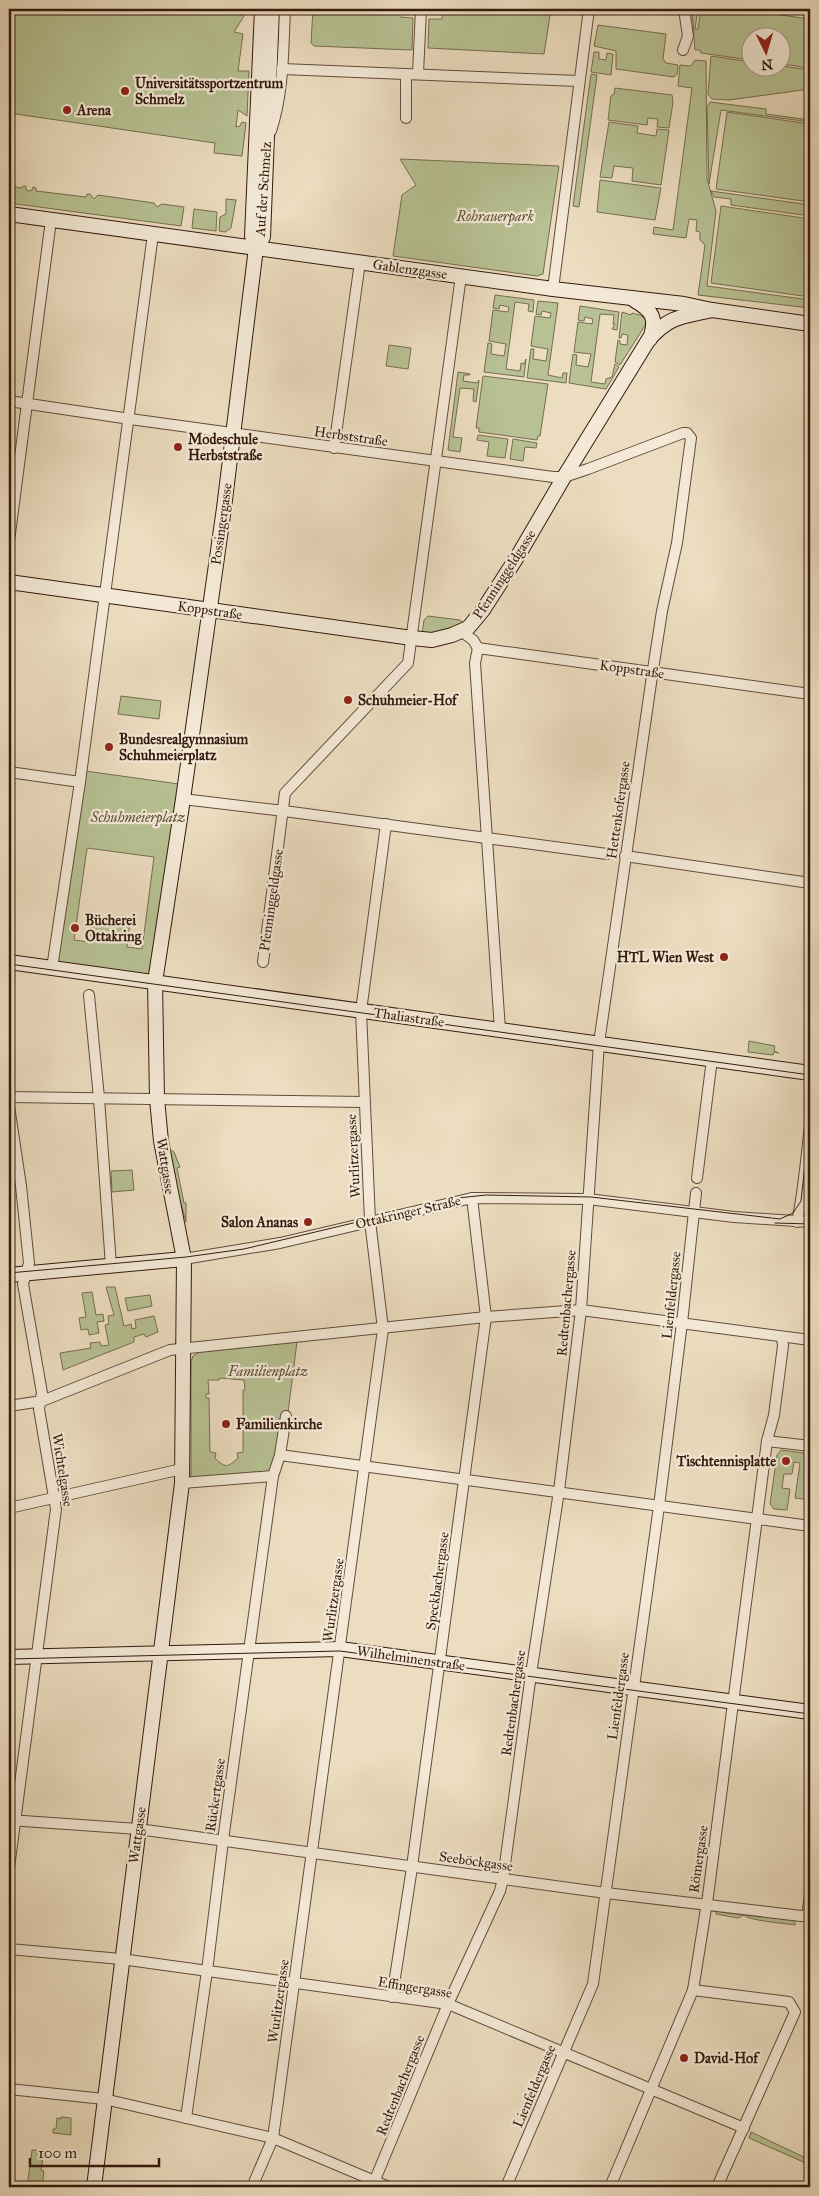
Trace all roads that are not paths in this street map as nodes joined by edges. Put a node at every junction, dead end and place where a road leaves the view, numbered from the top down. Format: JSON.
{"nodes":[{"id":1,"x":262,"y":9,"type":"edge"},
{"id":2,"x":272,"y":9,"type":"edge"},
{"id":3,"x":285,"y":9,"type":"edge"},
{"id":4,"x":421,"y":9,"type":"edge"},
{"id":5,"x":588,"y":9,"type":"edge"},
{"id":6,"x":684,"y":9,"type":"edge"},
{"id":7,"x":683,"y":50,"type":"dead end"},
{"id":8,"x":282,"y":68,"type":"junction"},
{"id":9,"x":406,"y":74,"type":"junction"},
{"id":10,"x":418,"y":74,"type":"junction"},
{"id":11,"x":580,"y":81,"type":"junction"},
{"id":12,"x":406,"y":118,"type":"dead end"},
{"id":13,"x":266,"y":146,"type":"junction"},
{"id":14,"x":9,"y":214,"type":"edge"},
{"id":15,"x":51,"y":220,"type":"junction"},
{"id":16,"x":153,"y":234,"type":"junction"},
{"id":17,"x":256,"y":248,"type":"junction"},
{"id":18,"x":360,"y":262,"type":"junction"},
{"id":19,"x":461,"y":276,"type":"junction"},
{"id":20,"x":553,"y":289,"type":"junction"},
{"id":21,"x":632,"y":298,"type":"junction"},
{"id":22,"x":712,"y":310,"type":"junction"},
{"id":23,"x":810,"y":324,"type":"edge"},
{"id":24,"x":649,"y":340,"type":"junction"},
{"id":25,"x":9,"y":400,"type":"edge"},
{"id":26,"x":28,"y":403,"type":"junction"},
{"id":27,"x":130,"y":420,"type":"junction"},
{"id":28,"x":683,"y":433,"type":"joint"},
{"id":29,"x":232,"y":434,"type":"junction"},
{"id":30,"x":334,"y":448,"type":"junction"},
{"id":31,"x":437,"y":462,"type":"junction"},
{"id":32,"x":564,"y":477,"type":"junction"},
{"id":33,"x":9,"y":541,"type":"edge"},
{"id":34,"x":9,"y":582,"type":"edge"},
{"id":35,"x":105,"y":595,"type":"junction"},
{"id":36,"x":209,"y":610,"type":"junction"},
{"id":37,"x":461,"y":632,"type":"junction"},
{"id":38,"x":412,"y":638,"type":"junction"},
{"id":39,"x":478,"y":648,"type":"junction"},
{"id":40,"x":653,"y":672,"type":"junction"},
{"id":41,"x":810,"y":694,"type":"edge"},
{"id":42,"x":9,"y":772,"type":"edge"},
{"id":43,"x":80,"y":782,"type":"junction"},
{"id":44,"x":183,"y":799,"type":"junction"},
{"id":45,"x":284,"y":810,"type":"junction"},
{"id":46,"x":386,"y":824,"type":"junction"},
{"id":47,"x":486,"y":837,"type":"junction"},
{"id":48,"x":607,"y":854,"type":"dead end"},
{"id":49,"x":625,"y":856,"type":"junction"},
{"id":50,"x":810,"y":883,"type":"edge"},
{"id":51,"x":9,"y":962,"type":"edge"},
{"id":52,"x":263,"y":962,"type":"dead end"},
{"id":53,"x":52,"y":968,"type":"junction"},
{"id":54,"x":155,"y":982,"type":"junction"},
{"id":55,"x":89,"y":995,"type":"dead end"},
{"id":56,"x":361,"y":1011,"type":"junction"},
{"id":57,"x":500,"y":1030,"type":"junction"},
{"id":58,"x":599,"y":1043,"type":"junction"},
{"id":59,"x":712,"y":1059,"type":"junction"},
{"id":60,"x":810,"y":1073,"type":"edge"},
{"id":61,"x":9,"y":1097,"type":"edge"},
{"id":62,"x":100,"y":1098,"type":"junction"},
{"id":63,"x":157,"y":1099,"type":"junction"},
{"id":64,"x":364,"y":1102,"type":"junction"},
{"id":65,"x":9,"y":1106,"type":"edge"},
{"id":66,"x":810,"y":1126,"type":"edge"},
{"id":67,"x":698,"y":1178,"type":"dead end"},
{"id":68,"x":696,"y":1193,"type":"dead end"},
{"id":69,"x":472,"y":1198,"type":"junction"},
{"id":70,"x":588,"y":1199,"type":"junction"},
{"id":71,"x":694,"y":1212,"type":"junction"},
{"id":72,"x":370,"y":1221,"type":"junction"},
{"id":73,"x":797,"y":1222,"type":"junction"},
{"id":74,"x":810,"y":1222,"type":"edge"},
{"id":75,"x":184,"y":1258,"type":"junction"},
{"id":76,"x":111,"y":1266,"type":"junction"},
{"id":77,"x":26,"y":1273,"type":"junction"},
{"id":78,"x":9,"y":1275,"type":"edge"},
{"id":79,"x":581,"y":1310,"type":"junction"},
{"id":80,"x":486,"y":1317,"type":"junction"},
{"id":81,"x":682,"y":1323,"type":"junction"},
{"id":82,"x":383,"y":1329,"type":"junction"},
{"id":83,"x":782,"y":1337,"type":"junction"},
{"id":84,"x":810,"y":1340,"type":"edge"},
{"id":85,"x":182,"y":1348,"type":"junction"},
{"id":86,"x":42,"y":1401,"type":"junction"},
{"id":87,"x":9,"y":1406,"type":"edge"},
{"id":88,"x":286,"y":1416,"type":"dead end"},
{"id":89,"x":767,"y":1441,"type":"junction"},
{"id":90,"x":810,"y":1446,"type":"edge"},
{"id":91,"x":280,"y":1455,"type":"junction"},
{"id":92,"x":365,"y":1466,"type":"junction"},
{"id":93,"x":182,"y":1476,"type":"junction"},
{"id":94,"x":273,"y":1476,"type":"junction"},
{"id":95,"x":464,"y":1479,"type":"junction"},
{"id":96,"x":559,"y":1491,"type":"junction"},
{"id":97,"x":54,"y":1497,"type":"junction"},
{"id":98,"x":659,"y":1506,"type":"junction"},
{"id":99,"x":9,"y":1508,"type":"edge"},
{"id":100,"x":756,"y":1519,"type":"junction"},
{"id":101,"x":810,"y":1526,"type":"edge"},
{"id":102,"x":340,"y":1649,"type":"junction"},
{"id":103,"x":250,"y":1650,"type":"junction"},
{"id":104,"x":160,"y":1652,"type":"junction"},
{"id":105,"x":36,"y":1656,"type":"junction"},
{"id":106,"x":9,"y":1657,"type":"edge"},
{"id":107,"x":440,"y":1662,"type":"junction"},
{"id":108,"x":531,"y":1674,"type":"junction"},
{"id":109,"x":633,"y":1688,"type":"junction"},
{"id":110,"x":732,"y":1702,"type":"junction"},
{"id":111,"x":810,"y":1712,"type":"edge"},
{"id":112,"x":12,"y":1820,"type":"edge"},
{"id":113,"x":138,"y":1829,"type":"junction"},
{"id":114,"x":223,"y":1841,"type":"junction"},
{"id":115,"x":312,"y":1853,"type":"junction"},
{"id":116,"x":412,"y":1866,"type":"junction"},
{"id":117,"x":9,"y":1868,"type":"edge"},
{"id":118,"x":503,"y":1879,"type":"junction"},
{"id":119,"x":606,"y":1892,"type":"junction"},
{"id":120,"x":810,"y":1895,"type":"edge"},
{"id":121,"x":705,"y":1906,"type":"junction"},
{"id":122,"x":809,"y":1917,"type":"edge"},
{"id":123,"x":9,"y":1949,"type":"edge"},
{"id":124,"x":121,"y":1959,"type":"junction"},
{"id":125,"x":207,"y":1971,"type":"junction"},
{"id":126,"x":294,"y":1984,"type":"junction"},
{"id":127,"x":693,"y":1990,"type":"junction"},
{"id":128,"x":392,"y":1997,"type":"junction"},
{"id":129,"x":448,"y":2004,"type":"junction"},
{"id":130,"x":563,"y":2053,"type":"junction"},
{"id":131,"x":9,"y":2088,"type":"edge"},
{"id":132,"x":651,"y":2089,"type":"junction"},
{"id":133,"x":104,"y":2099,"type":"junction"},
{"id":134,"x":186,"y":2118,"type":"junction"},
{"id":135,"x":744,"y":2128,"type":"junction"},
{"id":136,"x":273,"y":2138,"type":"junction"},
{"id":137,"x":374,"y":2184,"type":"edge"},
{"id":138,"x":94,"y":2187,"type":"edge"},
{"id":139,"x":252,"y":2187,"type":"edge"},
{"id":140,"x":389,"y":2187,"type":"edge"},
{"id":141,"x":506,"y":2187,"type":"edge"},
{"id":142,"x":610,"y":2187,"type":"edge"},
{"id":143,"x":718,"y":2187,"type":"edge"}],
"edges":[{"from":1,"to":17,"type":"main road","name":"Auf der Schmelz"},
{"from":2,"to":13,"type":"main road","name":"Auf der Schmelz"},
{"from":3,"to":8,"type":"street"},
{"from":4,"to":10,"type":"street"},
{"from":5,"to":11,"type":"street"},
{"from":6,"to":7,"type":"street"},
{"from":8,"to":9,"type":"street"},
{"from":8,"to":13,"type":"street"},
{"from":9,"to":10,"type":"street"},
{"from":9,"to":12,"type":"street"},
{"from":10,"to":11,"type":"street"},
{"from":11,"to":20,"type":"street"},
{"from":13,"to":17,"type":"main road","name":"Auf der Schmelz"},
{"from":14,"to":15,"type":"main road","name":"Gablenzgasse"},
{"from":15,"to":16,"type":"main road","name":"Gablenzgasse"},
{"from":15,"to":26,"type":"street"},
{"from":16,"to":17,"type":"main road","name":"Gablenzgasse"},
{"from":16,"to":27,"type":"street"},
{"from":17,"to":18,"type":"main road","name":"Gablenzgasse"},
{"from":17,"to":29,"type":"main road","name":"Possingergasse"},
{"from":18,"to":19,"type":"main road","name":"Gablenzgasse"},
{"from":18,"to":30,"type":"street"},
{"from":19,"to":20,"type":"main road","name":"Gablenzgasse"},
{"from":19,"to":31,"type":"street"},
{"from":20,"to":21,"type":"main road","name":"Gablenzgasse"},
{"from":21,"to":22,"type":"main road","name":"Gablenzgasse"},
{"from":21,"to":24,"type":"main road"},
{"from":22,"to":23,"type":"main road","name":"Gablenzgasse"},
{"from":22,"to":24,"type":"main road","name":"Pfenninggeldgasse"},
{"from":24,"to":32,"type":"main road","name":"Pfenninggeldgasse"},
{"from":25,"to":26,"type":"street","name":"Herbststraße"},
{"from":26,"to":27,"type":"street","name":"Herbststraße"},
{"from":26,"to":33,"type":"street"},
{"from":27,"to":29,"type":"street","name":"Herbststraße"},
{"from":27,"to":35,"type":"street"},
{"from":28,"to":32,"type":"street","name":"Herbststraße"},
{"from":28,"to":40,"type":"street","name":"Hettenkofergasse"},
{"from":29,"to":30,"type":"street","name":"Herbststraße"},
{"from":29,"to":36,"type":"main road","name":"Possingergasse"},
{"from":30,"to":31,"type":"street","name":"Herbststraße"},
{"from":31,"to":32,"type":"street","name":"Herbststraße"},
{"from":31,"to":38,"type":"street"},
{"from":32,"to":37,"type":"main road","name":"Pfenninggeldgasse"},
{"from":34,"to":35,"type":"main road","name":"Koppstraße"},
{"from":35,"to":36,"type":"main road","name":"Koppstraße"},
{"from":35,"to":43,"type":"street"},
{"from":36,"to":38,"type":"main road","name":"Koppstraße"},
{"from":36,"to":44,"type":"main road","name":"Possingergasse"},
{"from":37,"to":38,"type":"main road","name":"Pfenninggeldgasse"},
{"from":37,"to":39,"type":"street"},
{"from":38,"to":45,"type":"street","name":"Pfenninggeldgasse"},
{"from":39,"to":40,"type":"street","name":"Koppstraße"},
{"from":39,"to":47,"type":"street"},
{"from":40,"to":41,"type":"street","name":"Koppstraße"},
{"from":40,"to":49,"type":"street","name":"Hettenkofergasse"},
{"from":42,"to":43,"type":"street"},
{"from":43,"to":53,"type":"street"},
{"from":44,"to":45,"type":"street"},
{"from":44,"to":54,"type":"main road"},
{"from":45,"to":46,"type":"street"},
{"from":45,"to":52,"type":"street","name":"Pfenninggeldgasse"},
{"from":46,"to":47,"type":"street"},
{"from":46,"to":56,"type":"street","name":"Wurlitzergasse"},
{"from":47,"to":48,"type":"street"},
{"from":47,"to":57,"type":"street"},
{"from":49,"to":50,"type":"street"},
{"from":49,"to":58,"type":"street","name":"Hettenkofergasse"},
{"from":51,"to":53,"type":"main road","name":"Thaliastraße"},
{"from":53,"to":54,"type":"main road","name":"Thaliastraße"},
{"from":54,"to":56,"type":"main road","name":"Thaliastraße"},
{"from":54,"to":63,"type":"main road","name":"Wattgasse"},
{"from":55,"to":62,"type":"street"},
{"from":56,"to":57,"type":"main road","name":"Thaliastraße"},
{"from":56,"to":64,"type":"street","name":"Wurlitzergasse"},
{"from":57,"to":58,"type":"main road","name":"Thaliastraße"},
{"from":58,"to":59,"type":"main road","name":"Thaliastraße"},
{"from":58,"to":70,"type":"street","name":"Hettenkofergasse"},
{"from":59,"to":60,"type":"main road","name":"Thaliastraße"},
{"from":59,"to":67,"type":"street"},
{"from":61,"to":62,"type":"street"},
{"from":62,"to":63,"type":"street"},
{"from":62,"to":76,"type":"street"},
{"from":63,"to":64,"type":"street"},
{"from":63,"to":75,"type":"main road","name":"Wattgasse"},
{"from":64,"to":72,"type":"street","name":"Wurlitzergasse"},
{"from":65,"to":77,"type":"street","name":"Wichtelgasse"},
{"from":66,"to":73,"type":"street"},
{"from":68,"to":71,"type":"street","name":"Lienfeldergasse"},
{"from":69,"to":70,"type":"street","name":"Ottakringer Straße"},
{"from":69,"to":72,"type":"street","name":"Ottakringer Straße"},
{"from":69,"to":80,"type":"street","name":"Speckbachergasse"},
{"from":70,"to":71,"type":"street","name":"Ottakringer Straße"},
{"from":70,"to":79,"type":"street","name":"Redtenbachergasse"},
{"from":71,"to":73,"type":"street","name":"Ottakringer Straße"},
{"from":71,"to":81,"type":"street","name":"Lienfeldergasse"},
{"from":72,"to":75,"type":"street","name":"Ottakringer Straße"},
{"from":72,"to":82,"type":"street","name":"Wurlitzergasse"},
{"from":73,"to":74,"type":"street","name":"Ottakringer Straße"},
{"from":75,"to":76,"type":"main road","name":"Ottakringer Straße"},
{"from":75,"to":85,"type":"main road","name":"Wattgasse"},
{"from":76,"to":77,"type":"main road","name":"Ottakringer Straße"},
{"from":77,"to":78,"type":"main road","name":"Ottakringer Straße"},
{"from":77,"to":86,"type":"street","name":"Wichtelgasse"},
{"from":79,"to":80,"type":"street"},
{"from":79,"to":81,"type":"street"},
{"from":79,"to":96,"type":"street","name":"Redtenbachergasse"},
{"from":80,"to":82,"type":"street"},
{"from":80,"to":95,"type":"street","name":"Speckbachergasse"},
{"from":81,"to":83,"type":"street"},
{"from":81,"to":98,"type":"street","name":"Lienfeldergasse"},
{"from":82,"to":85,"type":"street"},
{"from":82,"to":92,"type":"street","name":"Wurlitzergasse"},
{"from":83,"to":84,"type":"street"},
{"from":83,"to":89,"type":"street"},
{"from":85,"to":86,"type":"street"},
{"from":85,"to":93,"type":"main road"},
{"from":86,"to":87,"type":"street"},
{"from":86,"to":97,"type":"street","name":"Wichtelgasse"},
{"from":88,"to":91,"type":"street"},
{"from":89,"to":90,"type":"street"},
{"from":89,"to":100,"type":"street","name":"Römergasse"},
{"from":91,"to":92,"type":"street"},
{"from":91,"to":94,"type":"street"},
{"from":92,"to":95,"type":"street"},
{"from":92,"to":102,"type":"street","name":"Wurlitzergasse"},
{"from":93,"to":94,"type":"street"},
{"from":93,"to":97,"type":"street"},
{"from":93,"to":104,"type":"main road","name":"Wattgasse"},
{"from":94,"to":103,"type":"street","name":"Rückertgasse"},
{"from":95,"to":96,"type":"street"},
{"from":95,"to":107,"type":"street","name":"Speckbachergasse"},
{"from":96,"to":98,"type":"street"},
{"from":96,"to":108,"type":"street","name":"Redtenbachergasse"},
{"from":97,"to":99,"type":"street"},
{"from":97,"to":105,"type":"street","name":"Wichtelgasse"},
{"from":98,"to":100,"type":"street"},
{"from":98,"to":109,"type":"street","name":"Lienfeldergasse"},
{"from":100,"to":101,"type":"street"},
{"from":100,"to":110,"type":"street","name":"Römergasse"},
{"from":102,"to":103,"type":"main road","name":"Wilhelminenstraße"},
{"from":102,"to":107,"type":"main road","name":"Wilhelminenstraße"},
{"from":102,"to":115,"type":"street","name":"Wurlitzergasse"},
{"from":103,"to":104,"type":"main road","name":"Wilhelminenstraße"},
{"from":103,"to":114,"type":"street","name":"Rückertgasse"},
{"from":104,"to":105,"type":"main road","name":"Wilhelminenstraße"},
{"from":104,"to":113,"type":"main road","name":"Wattgasse"},
{"from":105,"to":106,"type":"main road","name":"Wilhelminenstraße"},
{"from":105,"to":112,"type":"street","name":"Wichtelgasse"},
{"from":107,"to":108,"type":"main road","name":"Wilhelminenstraße"},
{"from":107,"to":116,"type":"street","name":"Speckbachergasse"},
{"from":108,"to":109,"type":"main road","name":"Wilhelminenstraße"},
{"from":108,"to":118,"type":"street","name":"Redtenbachergasse"},
{"from":109,"to":110,"type":"main road","name":"Wilhelminenstraße"},
{"from":109,"to":119,"type":"street","name":"Lienfeldergasse"},
{"from":110,"to":111,"type":"main road","name":"Wilhelminenstraße"},
{"from":110,"to":121,"type":"street","name":"Römergasse"},
{"from":112,"to":113,"type":"street","name":"Seeböckgasse"},
{"from":112,"to":117,"type":"street","name":"Wichtelgasse"},
{"from":113,"to":114,"type":"street","name":"Seeböckgasse"},
{"from":113,"to":124,"type":"main road","name":"Wattgasse"},
{"from":114,"to":115,"type":"street","name":"Seeböckgasse"},
{"from":114,"to":125,"type":"street","name":"Rückertgasse"},
{"from":115,"to":116,"type":"street","name":"Seeböckgasse"},
{"from":115,"to":126,"type":"street","name":"Wurlitzergasse"},
{"from":116,"to":118,"type":"street","name":"Seeböckgasse"},
{"from":116,"to":128,"type":"street","name":"Speckbachergasse"},
{"from":118,"to":119,"type":"street","name":"Seeböckgasse"},
{"from":118,"to":129,"type":"street","name":"Redtenbachergasse"},
{"from":119,"to":121,"type":"street","name":"Seeböckgasse"},
{"from":119,"to":130,"type":"street","name":"Lienfeldergasse"},
{"from":120,"to":122,"type":"street"},
{"from":121,"to":122,"type":"street","name":"Seeböckgasse"},
{"from":121,"to":127,"type":"street","name":"Römergasse"},
{"from":123,"to":124,"type":"street","name":"Effingergasse"},
{"from":124,"to":125,"type":"street","name":"Effingergasse"},
{"from":124,"to":133,"type":"main road","name":"Wattgasse"},
{"from":125,"to":126,"type":"street","name":"Effingergasse"},
{"from":125,"to":134,"type":"street","name":"Rückertgasse"},
{"from":126,"to":128,"type":"street","name":"Effingergasse"},
{"from":126,"to":136,"type":"street","name":"Wurlitzergasse"},
{"from":127,"to":132,"type":"street","name":"Römergasse"},
{"from":127,"to":135,"type":"street"},
{"from":128,"to":129,"type":"street","name":"Effingergasse"},
{"from":129,"to":130,"type":"street","name":"Effingergasse"},
{"from":129,"to":137,"type":"street","name":"Redtenbachergasse"},
{"from":130,"to":132,"type":"street","name":"Effingergasse"},
{"from":130,"to":141,"type":"street","name":"Lienfeldergasse"},
{"from":131,"to":133,"type":"street"},
{"from":132,"to":135,"type":"street","name":"Effingergasse"},
{"from":132,"to":142,"type":"street","name":"Römergasse"},
{"from":133,"to":134,"type":"street"},
{"from":133,"to":138,"type":"main road","name":"Wattgasse"},
{"from":134,"to":136,"type":"street"},
{"from":135,"to":143,"type":"street"},
{"from":136,"to":137,"type":"street"},
{"from":136,"to":139,"type":"street","name":"Wurlitzergasse"},
{"from":137,"to":140,"type":"street"}]}
